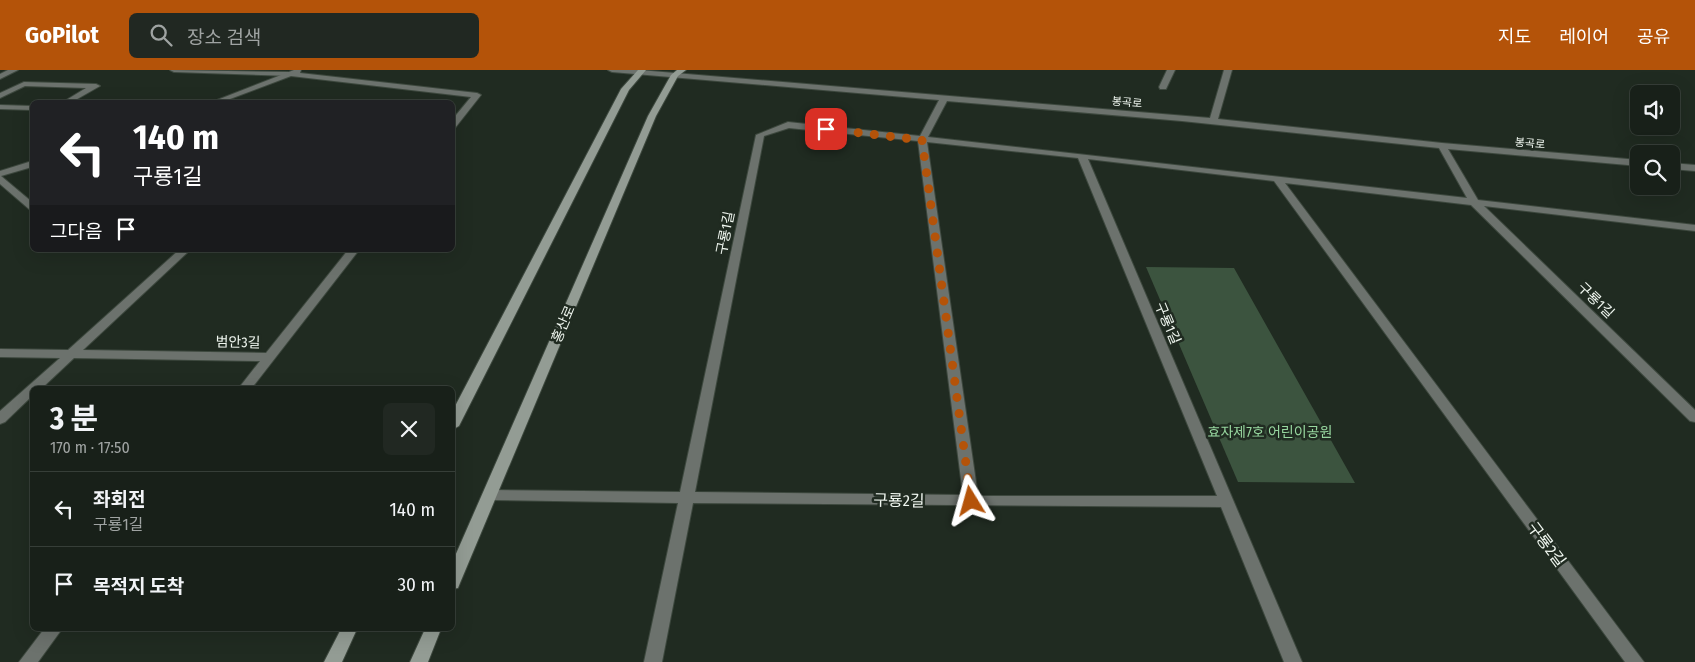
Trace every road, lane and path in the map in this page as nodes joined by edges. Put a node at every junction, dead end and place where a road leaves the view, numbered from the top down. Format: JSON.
{"nodes":[{"id":1,"x":14,"y":70,"type":"edge"},
{"id":2,"x":174,"y":70,"type":"edge"},
{"id":3,"x":300,"y":70,"type":"edge"},
{"id":4,"x":612,"y":70,"type":"edge"},
{"id":5,"x":1171,"y":70,"type":"edge"},
{"id":6,"x":1228,"y":70,"type":"edge"},
{"id":7,"x":640,"y":72,"type":"edge"},
{"id":8,"x":679,"y":73,"type":"edge"},
{"id":9,"x":290,"y":74,"type":"junction"},
{"id":10,"x":0,"y":77,"type":"edge"},
{"id":11,"x":1163,"y":87,"type":"dead end"},
{"id":12,"x":0,"y":96,"type":"edge"},
{"id":13,"x":944,"y":98,"type":"junction"},
{"id":14,"x":71,"y":100,"type":"edge"},
{"id":15,"x":221,"y":100,"type":"edge"},
{"id":16,"x":0,"y":107,"type":"edge"},
{"id":17,"x":30,"y":108,"type":"edge"},
{"id":18,"x":455,"y":122,"type":"edge"},
{"id":19,"x":1213,"y":122,"type":"junction"},
{"id":20,"x":922,"y":140,"type":"junction"},
{"id":21,"x":1442,"y":146,"type":"junction"},
{"id":22,"x":1082,"y":156,"type":"junction"},
{"id":23,"x":1630,"y":162,"type":"edge"},
{"id":24,"x":30,"y":165,"type":"edge"},
{"id":25,"x":1680,"y":167,"type":"edge"},
{"id":26,"x":1695,"y":168,"type":"edge"},
{"id":27,"x":0,"y":174,"type":"edge"},
{"id":28,"x":0,"y":179,"type":"edge"},
{"id":29,"x":1276,"y":179,"type":"junction"},
{"id":30,"x":1475,"y":203,"type":"junction"},
{"id":31,"x":30,"y":205,"type":"edge"},
{"id":32,"x":1690,"y":227,"type":"edge"},
{"id":33,"x":1695,"y":235,"type":"edge"},
{"id":34,"x":183,"y":252,"type":"edge"},
{"id":35,"x":352,"y":252,"type":"edge"},
{"id":36,"x":0,"y":353,"type":"edge"},
{"id":37,"x":71,"y":354,"type":"junction"},
{"id":38,"x":269,"y":357,"type":"junction"},
{"id":39,"x":36,"y":386,"type":"edge"},
{"id":40,"x":246,"y":386,"type":"edge"},
{"id":41,"x":30,"y":392,"type":"edge"},
{"id":42,"x":1695,"y":418,"type":"edge"},
{"id":43,"x":0,"y":419,"type":"edge"},
{"id":44,"x":455,"y":420,"type":"edge"},
{"id":45,"x":490,"y":495,"type":"junction"},
{"id":46,"x":686,"y":498,"type":"junction"},
{"id":47,"x":971,"y":501,"type":"junction"},
{"id":48,"x":1227,"y":502,"type":"junction"},
{"id":49,"x":455,"y":576,"type":"edge"},
{"id":50,"x":52,"y":631,"type":"edge"},
{"id":51,"x":349,"y":631,"type":"edge"},
{"id":52,"x":432,"y":631,"type":"edge"},
{"id":53,"x":28,"y":662,"type":"edge"},
{"id":54,"x":333,"y":662,"type":"edge"},
{"id":55,"x":419,"y":662,"type":"edge"},
{"id":56,"x":653,"y":662,"type":"edge"},
{"id":57,"x":1293,"y":662,"type":"edge"},
{"id":58,"x":1635,"y":662,"type":"edge"}],
"edges":[{"from":1,"to":10,"type":"street"},
{"from":2,"to":9,"type":"street"},
{"from":3,"to":9,"type":"street"},
{"from":4,"to":7,"type":"street","name":"봉곡로"},
{"from":5,"to":11,"type":"street"},
{"from":6,"to":19,"type":"street"},
{"from":7,"to":8,"type":"street","name":"봉곡로"},
{"from":7,"to":44,"type":"street"},
{"from":8,"to":13,"type":"street","name":"봉곡로"},
{"from":8,"to":45,"type":"street","name":"홍산로"},
{"from":9,"to":15,"type":"street"},
{"from":9,"to":18,"type":"street"},
{"from":12,"to":14,"type":"street"},
{"from":13,"to":19,"type":"street","name":"봉곡로"},
{"from":13,"to":20,"type":"street"},
{"from":16,"to":17,"type":"street"},
{"from":19,"to":21,"type":"street","name":"봉곡로"},
{"from":20,"to":22,"type":"street","name":"구룡1길"},
{"from":20,"to":46,"type":"street","name":"구룡1길"},
{"from":20,"to":47,"type":"street"},
{"from":21,"to":23,"type":"street","name":"봉곡로"},
{"from":21,"to":30,"type":"street"},
{"from":22,"to":29,"type":"street","name":"구룡1길"},
{"from":22,"to":48,"type":"street","name":"구룡1길"},
{"from":24,"to":27,"type":"street"},
{"from":25,"to":26,"type":"street"},
{"from":28,"to":31,"type":"street"},
{"from":29,"to":30,"type":"street","name":"구룡1길"},
{"from":29,"to":58,"type":"street","name":"구룡2길"},
{"from":30,"to":32,"type":"street","name":"구룡1길"},
{"from":30,"to":42,"type":"street","name":"구룡1길"},
{"from":32,"to":33,"type":"street","name":"구룡1길"},
{"from":34,"to":37,"type":"street"},
{"from":35,"to":38,"type":"street","name":"범안3길"},
{"from":36,"to":37,"type":"street","name":"범안3길"},
{"from":37,"to":38,"type":"street","name":"범안3길"},
{"from":37,"to":39,"type":"street"},
{"from":38,"to":40,"type":"street"},
{"from":41,"to":43,"type":"street"},
{"from":45,"to":46,"type":"street","name":"구룡2길"},
{"from":45,"to":49,"type":"street","name":"홍산로"},
{"from":46,"to":47,"type":"street","name":"구룡2길"},
{"from":46,"to":56,"type":"street"},
{"from":47,"to":48,"type":"street","name":"구룡2길"},
{"from":48,"to":57,"type":"street"},
{"from":50,"to":53,"type":"street"},
{"from":51,"to":54,"type":"street"},
{"from":52,"to":55,"type":"street"}]}
